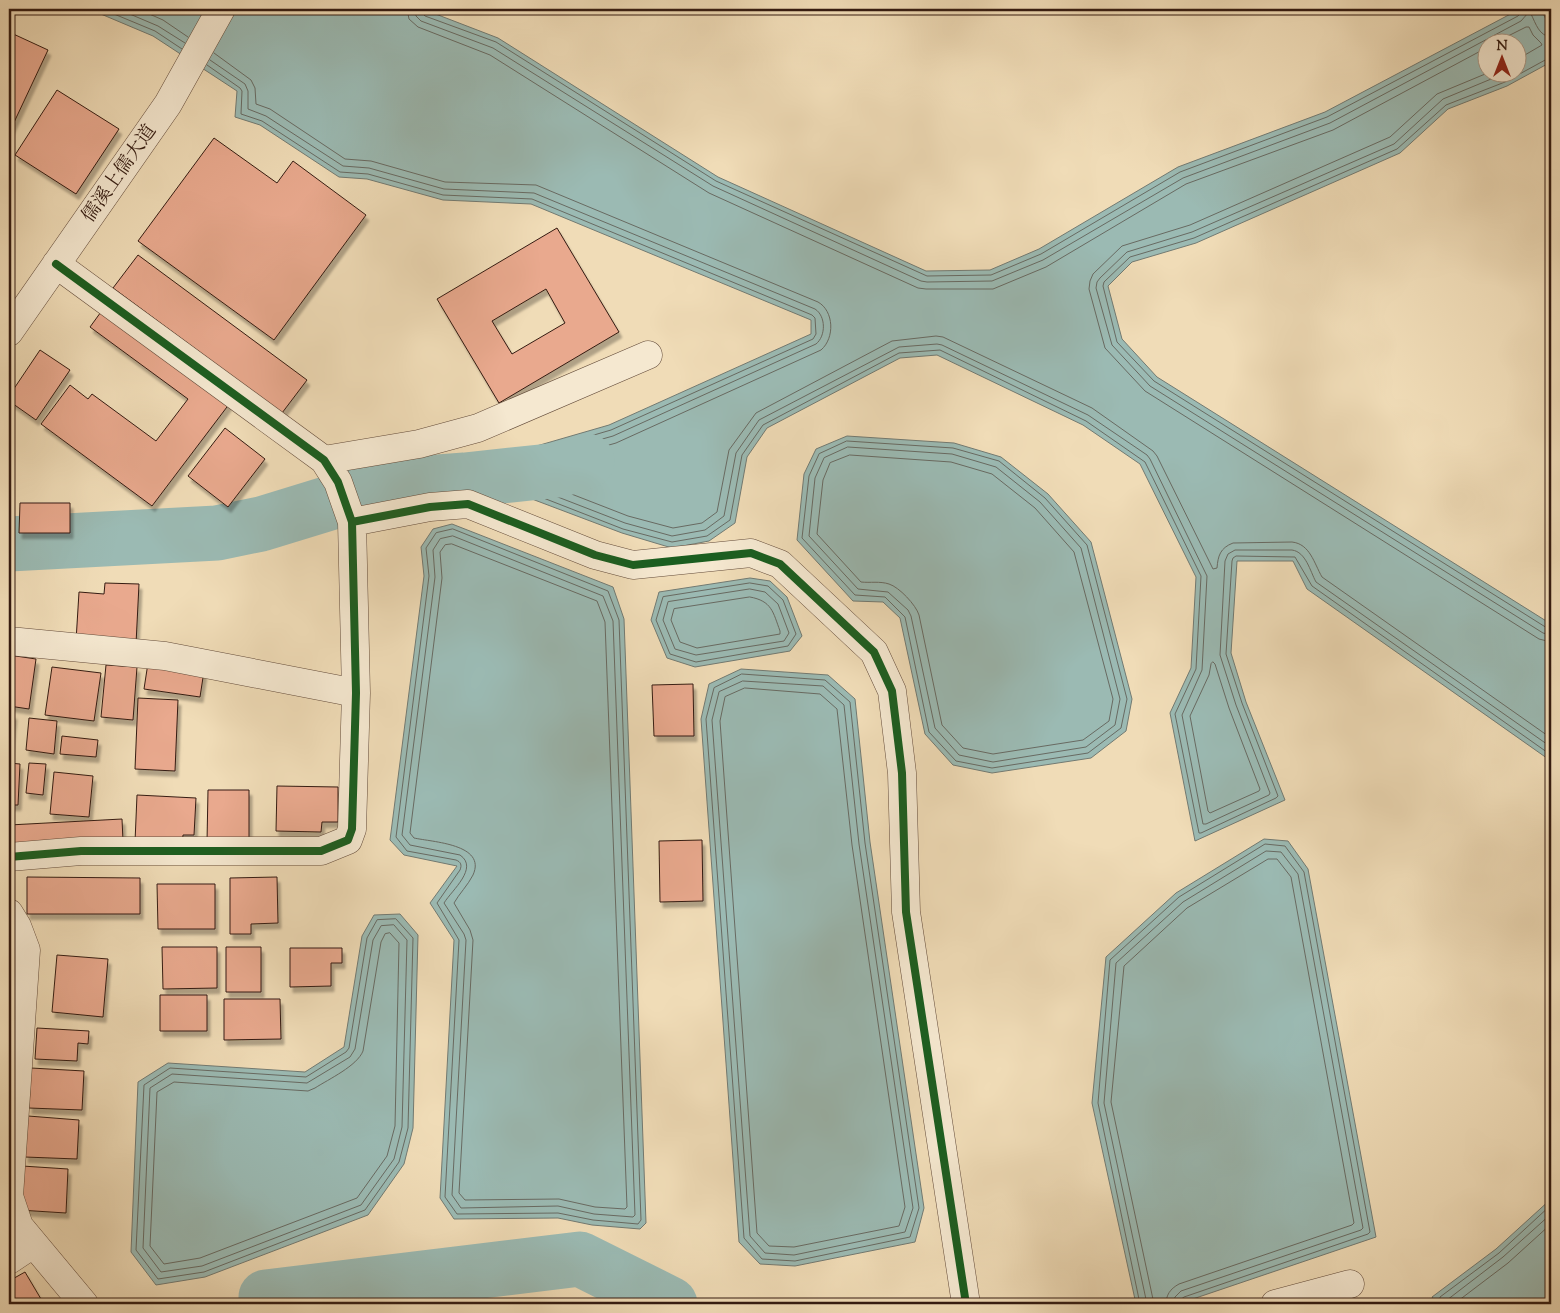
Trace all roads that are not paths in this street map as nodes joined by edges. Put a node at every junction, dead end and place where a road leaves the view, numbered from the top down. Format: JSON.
{"nodes":[{"id":1,"x":221,"y":9,"type":"edge"},
{"id":2,"x":56,"y":264,"type":"junction"},
{"id":3,"x":9,"y":332,"type":"edge"},
{"id":4,"x":648,"y":355,"type":"dead end"},
{"id":5,"x":340,"y":492,"type":"junction"},
{"id":6,"x":9,"y":641,"type":"edge"},
{"id":7,"x":356,"y":692,"type":"junction"},
{"id":8,"x":9,"y":857,"type":"edge"},
{"id":9,"x":9,"y":912,"type":"edge"},
{"id":10,"x":33,"y":1244,"type":"junction"},
{"id":11,"x":9,"y":1260,"type":"edge"},
{"id":12,"x":1350,"y":1284,"type":"dead end"},
{"id":13,"x":84,"y":1304,"type":"edge"},
{"id":14,"x":966,"y":1304,"type":"edge"},
{"id":15,"x":1275,"y":1304,"type":"edge"}],
"edges":[{"from":1,"to":2,"type":"street","name":"儒溪上儒大道"},
{"from":2,"to":3,"type":"street","name":"儒溪上儒大道"},
{"from":2,"to":5,"type":"street"},
{"from":4,"to":5,"type":"street"},
{"from":5,"to":7,"type":"street"},
{"from":5,"to":14,"type":"street"},
{"from":6,"to":7,"type":"street"},
{"from":7,"to":8,"type":"street"},
{"from":9,"to":10,"type":"street"},
{"from":10,"to":11,"type":"street"},
{"from":10,"to":13,"type":"street"},
{"from":12,"to":15,"type":"street"}]}
